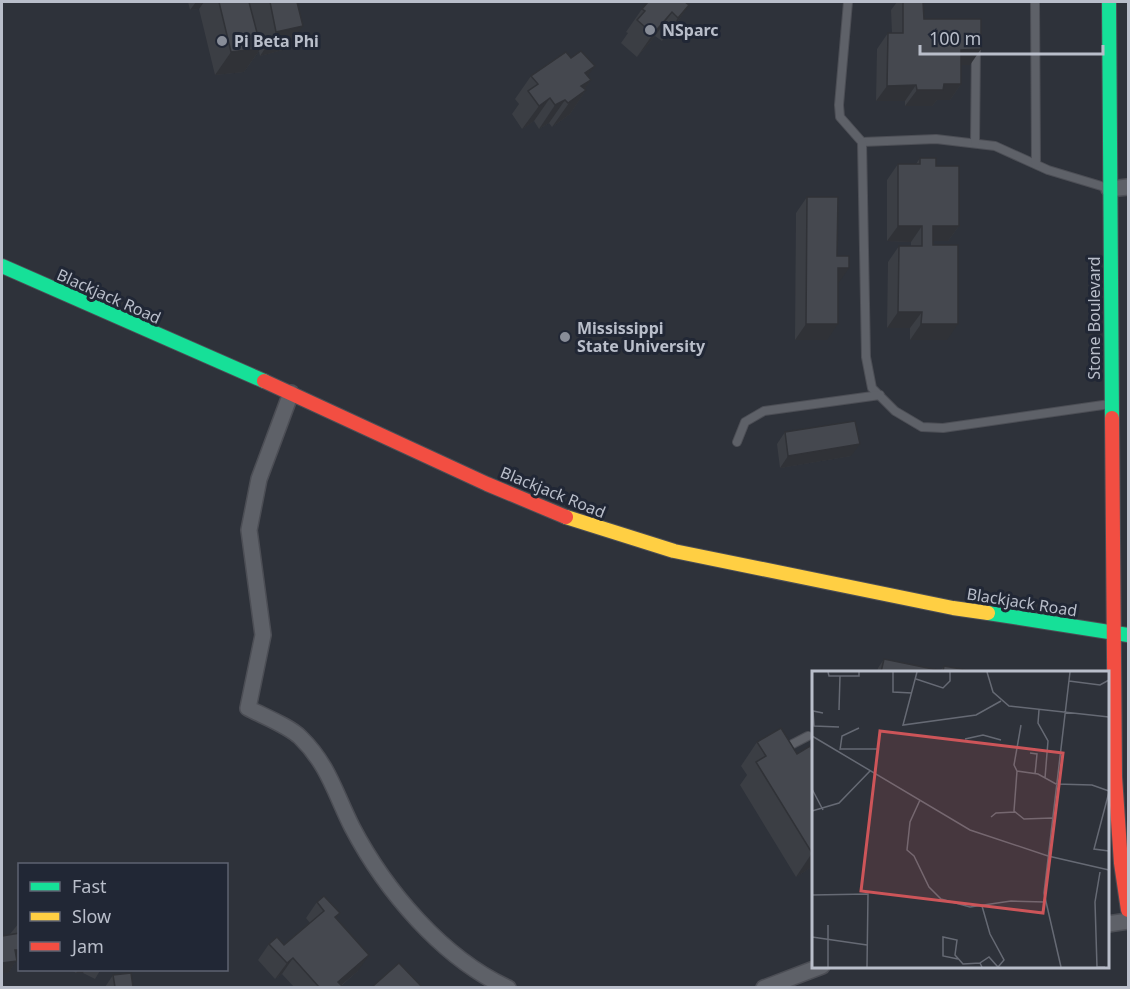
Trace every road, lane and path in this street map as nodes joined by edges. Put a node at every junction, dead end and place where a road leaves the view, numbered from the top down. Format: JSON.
{"nodes":[{"id":1,"x":849,"y":2,"type":"edge"},
{"id":2,"x":1035,"y":2,"type":"edge"},
{"id":3,"x":1109,"y":2,"type":"edge"},
{"id":4,"x":976,"y":42,"type":"edge"},
{"id":5,"x":862,"y":142,"type":"junction"},
{"id":6,"x":975,"y":143,"type":"junction"},
{"id":7,"x":1036,"y":165,"type":"junction"},
{"id":8,"x":1128,"y":187,"type":"edge"},
{"id":9,"x":1109,"y":189,"type":"junction"},
{"id":10,"x":2,"y":266,"type":"edge"},
{"id":11,"x":2,"y":275,"type":"edge"},
{"id":12,"x":27,"y":278,"type":"junction"},
{"id":13,"x":291,"y":393,"type":"junction"},
{"id":14,"x":880,"y":395,"type":"junction"},
{"id":15,"x":1111,"y":404,"type":"junction"},
{"id":16,"x":737,"y":442,"type":"dead end"},
{"id":17,"x":1114,"y":634,"type":"junction"},
{"id":18,"x":1128,"y":635,"type":"edge"},
{"id":19,"x":808,"y":736,"type":"dead end"},
{"id":20,"x":779,"y":752,"type":"edge"},
{"id":21,"x":1128,"y":910,"type":"edge"},
{"id":22,"x":1128,"y":921,"type":"edge"},
{"id":23,"x":1109,"y":924,"type":"edge"},
{"id":24,"x":816,"y":968,"type":"edge"},
{"id":25,"x":508,"y":987,"type":"edge"},
{"id":26,"x":764,"y":987,"type":"edge"}],
"edges":[{"from":1,"to":5,"type":"lane"},
{"from":2,"to":7,"type":"lane"},
{"from":3,"to":9,"type":"street","name":"Stone Boulevard"},
{"from":4,"to":6,"type":"lane"},
{"from":5,"to":6,"type":"lane"},
{"from":5,"to":14,"type":"lane"},
{"from":6,"to":7,"type":"lane"},
{"from":7,"to":9,"type":"lane"},
{"from":8,"to":9,"type":"street"},
{"from":9,"to":15,"type":"street","name":"Stone Boulevard"},
{"from":10,"to":12,"type":"street","name":"Blackjack Road"},
{"from":11,"to":12,"type":"street"},
{"from":12,"to":13,"type":"street","name":"Blackjack Road"},
{"from":13,"to":17,"type":"street","name":"Blackjack Road"},
{"from":13,"to":25,"type":"street"},
{"from":14,"to":15,"type":"lane"},
{"from":14,"to":16,"type":"lane"},
{"from":15,"to":17,"type":"street","name":"Stone Boulevard"},
{"from":17,"to":18,"type":"street","name":"Blackjack Road"},
{"from":17,"to":21,"type":"street","name":"Stone Boulevard"},
{"from":19,"to":20,"type":"lane"},
{"from":22,"to":23,"type":"street"},
{"from":24,"to":26,"type":"street"}]}
